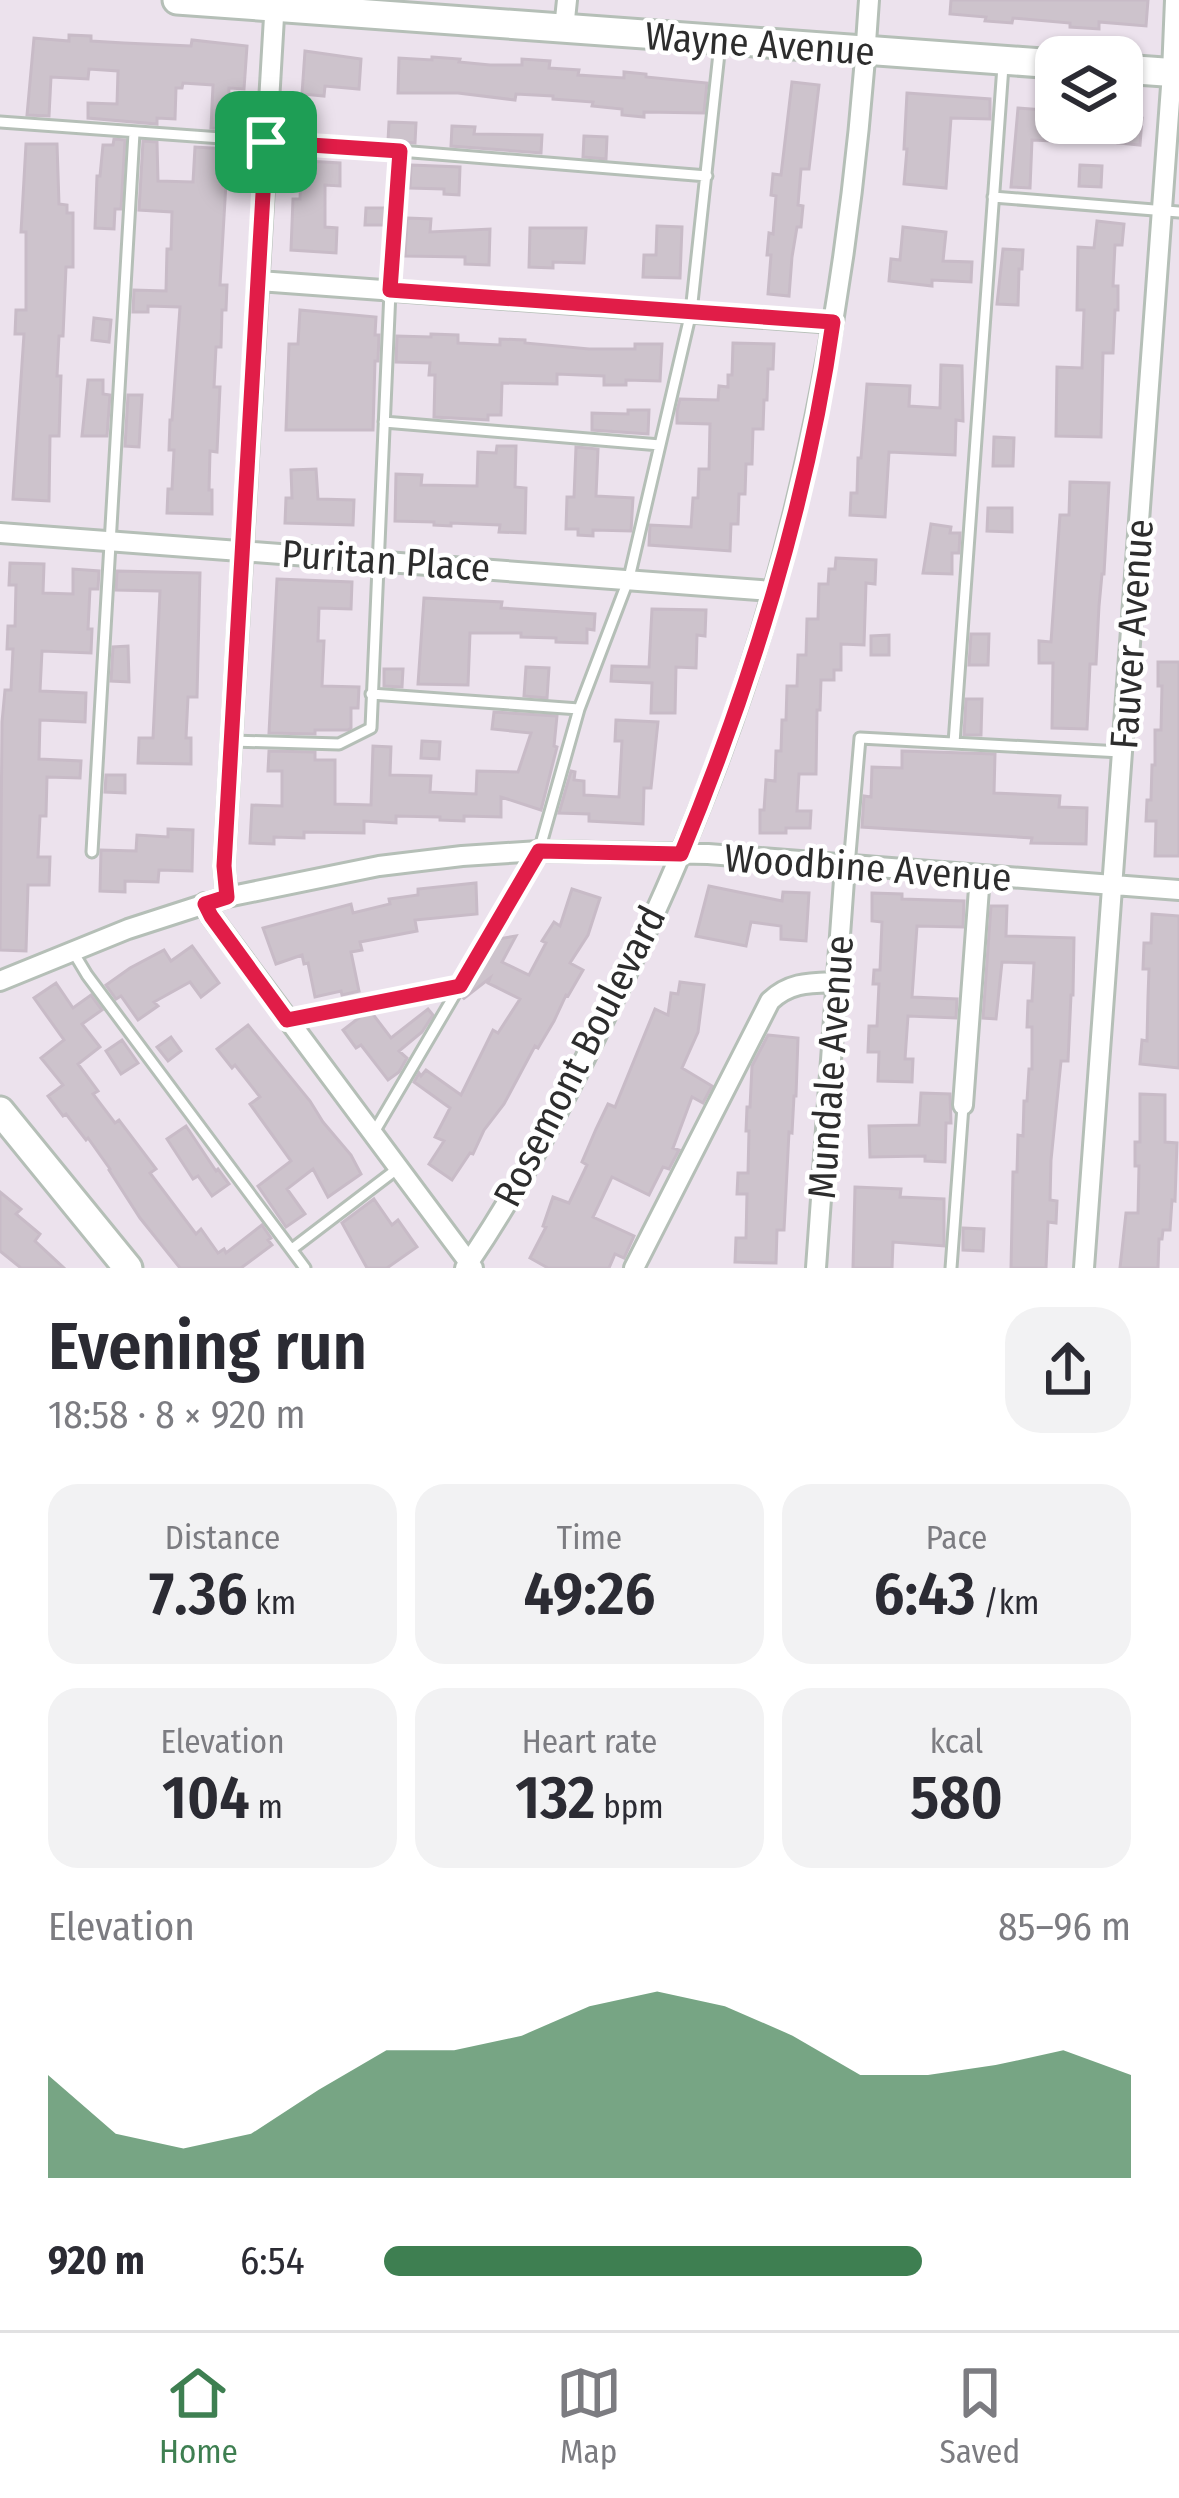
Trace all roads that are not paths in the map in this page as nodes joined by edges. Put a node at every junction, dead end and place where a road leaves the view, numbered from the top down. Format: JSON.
{"nodes":[{"id":1,"x":177,"y":0,"type":"edge"},
{"id":2,"x":567,"y":0,"type":"edge"},
{"id":3,"x":869,"y":0,"type":"edge"},
{"id":4,"x":1175,"y":0,"type":"edge"},
{"id":5,"x":275,"y":4,"type":"edge"},
{"id":6,"x":565,"y":29,"type":"junction"},
{"id":7,"x":721,"y":40,"type":"junction"},
{"id":8,"x":866,"y":51,"type":"junction"},
{"id":9,"x":1003,"y":61,"type":"junction"},
{"id":10,"x":1035,"y":63,"type":"edge"},
{"id":11,"x":1143,"y":71,"type":"edge"},
{"id":12,"x":1176,"y":73,"type":"edge"},
{"id":13,"x":0,"y":122,"type":"edge"},
{"id":14,"x":134,"y":133,"type":"junction"},
{"id":15,"x":266,"y":142,"type":"junction"},
{"id":16,"x":400,"y":151,"type":"junction"},
{"id":17,"x":707,"y":176,"type":"junction"},
{"id":18,"x":993,"y":197,"type":"junction"},
{"id":19,"x":1171,"y":211,"type":"edge"},
{"id":20,"x":259,"y":281,"type":"junction"},
{"id":21,"x":390,"y":290,"type":"junction"},
{"id":22,"x":691,"y":312,"type":"junction"},
{"id":23,"x":833,"y":322,"type":"junction"},
{"id":24,"x":384,"y":422,"type":"junction"},
{"id":25,"x":660,"y":445,"type":"junction"},
{"id":26,"x":0,"y":532,"type":"edge"},
{"id":27,"x":110,"y":539,"type":"junction"},
{"id":28,"x":243,"y":550,"type":"junction"},
{"id":29,"x":379,"y":560,"type":"junction"},
{"id":30,"x":628,"y":578,"type":"junction"},
{"id":31,"x":772,"y":591,"type":"junction"},
{"id":32,"x":371,"y":694,"type":"junction"},
{"id":33,"x":579,"y":709,"type":"junction"},
{"id":34,"x":232,"y":741,"type":"junction"},
{"id":35,"x":954,"y":743,"type":"junction"},
{"id":36,"x":1123,"y":752,"type":"junction"},
{"id":37,"x":539,"y":851,"type":"junction"},
{"id":38,"x":92,"y":852,"type":"dead end"},
{"id":39,"x":681,"y":854,"type":"junction"},
{"id":40,"x":847,"y":866,"type":"junction"},
{"id":41,"x":980,"y":875,"type":"junction"},
{"id":42,"x":1113,"y":885,"type":"junction"},
{"id":43,"x":1179,"y":890,"type":"edge"},
{"id":44,"x":227,"y":897,"type":"junction"},
{"id":45,"x":205,"y":904,"type":"junction"},
{"id":46,"x":72,"y":950,"type":"junction"},
{"id":47,"x":0,"y":981,"type":"edge"},
{"id":48,"x":837,"y":982,"type":"junction"},
{"id":49,"x":460,"y":986,"type":"junction"},
{"id":50,"x":287,"y":1020,"type":"junction"},
{"id":51,"x":963,"y":1105,"type":"joint"},
{"id":52,"x":0,"y":1111,"type":"edge"},
{"id":53,"x":373,"y":1134,"type":"junction"},
{"id":54,"x":399,"y":1168,"type":"junction"},
{"id":55,"x":292,"y":1250,"type":"junction"},
{"id":56,"x":469,"y":1266,"type":"edge"},
{"id":57,"x":636,"y":1267,"type":"edge"},
{"id":58,"x":128,"y":1268,"type":"edge"},
{"id":59,"x":305,"y":1268,"type":"edge"},
{"id":60,"x":816,"y":1268,"type":"edge"},
{"id":61,"x":951,"y":1268,"type":"edge"},
{"id":62,"x":1084,"y":1268,"type":"edge"}],
"edges":[{"from":1,"to":5,"type":"main road","name":"Wayne Avenue"},
{"from":2,"to":6,"type":"street"},
{"from":3,"to":8,"type":"street","name":"Rosemont Boulevard"},
{"from":4,"to":12,"type":"street","name":"Fauver Avenue"},
{"from":5,"to":6,"type":"main road","name":"Wayne Avenue"},
{"from":5,"to":15,"type":"street"},
{"from":6,"to":7,"type":"main road","name":"Wayne Avenue"},
{"from":7,"to":8,"type":"main road","name":"Wayne Avenue"},
{"from":7,"to":17,"type":"lane"},
{"from":8,"to":9,"type":"main road","name":"Wayne Avenue"},
{"from":8,"to":23,"type":"street","name":"Rosemont Boulevard"},
{"from":9,"to":10,"type":"main road","name":"Wayne Avenue"},
{"from":9,"to":18,"type":"lane"},
{"from":11,"to":12,"type":"main road"},
{"from":12,"to":19,"type":"street","name":"Fauver Avenue"},
{"from":13,"to":14,"type":"lane"},
{"from":14,"to":15,"type":"lane"},
{"from":14,"to":27,"type":"lane"},
{"from":15,"to":16,"type":"lane"},
{"from":15,"to":20,"type":"street"},
{"from":16,"to":17,"type":"lane"},
{"from":16,"to":21,"type":"lane"},
{"from":17,"to":22,"type":"lane"},
{"from":18,"to":19,"type":"lane"},
{"from":18,"to":35,"type":"lane"},
{"from":19,"to":36,"type":"street","name":"Fauver Avenue"},
{"from":20,"to":21,"type":"street"},
{"from":20,"to":28,"type":"street"},
{"from":21,"to":22,"type":"street"},
{"from":21,"to":24,"type":"lane"},
{"from":22,"to":23,"type":"street"},
{"from":22,"to":25,"type":"lane"},
{"from":23,"to":31,"type":"street","name":"Rosemont Boulevard"},
{"from":24,"to":25,"type":"lane"},
{"from":24,"to":29,"type":"lane"},
{"from":25,"to":30,"type":"lane"},
{"from":26,"to":27,"type":"street","name":"Puritan Place"},
{"from":27,"to":28,"type":"street","name":"Puritan Place"},
{"from":27,"to":38,"type":"lane"},
{"from":28,"to":29,"type":"street","name":"Puritan Place"},
{"from":28,"to":34,"type":"street"},
{"from":29,"to":30,"type":"street","name":"Puritan Place"},
{"from":29,"to":32,"type":"lane"},
{"from":30,"to":31,"type":"street","name":"Puritan Place"},
{"from":30,"to":33,"type":"lane"},
{"from":31,"to":39,"type":"street","name":"Rosemont Boulevard"},
{"from":32,"to":33,"type":"lane"},
{"from":32,"to":34,"type":"lane"},
{"from":33,"to":37,"type":"lane"},
{"from":34,"to":44,"type":"street"},
{"from":35,"to":36,"type":"lane"},
{"from":35,"to":40,"type":"lane"},
{"from":36,"to":42,"type":"street","name":"Fauver Avenue"},
{"from":37,"to":39,"type":"street","name":"Woodbine Avenue"},
{"from":37,"to":44,"type":"street","name":"Woodbine Avenue"},
{"from":37,"to":49,"type":"lane"},
{"from":39,"to":40,"type":"street","name":"Woodbine Avenue"},
{"from":39,"to":56,"type":"street","name":"Rosemont Boulevard"},
{"from":40,"to":41,"type":"street","name":"Woodbine Avenue"},
{"from":40,"to":48,"type":"street","name":"Mundale Avenue"},
{"from":41,"to":42,"type":"street","name":"Woodbine Avenue"},
{"from":41,"to":51,"type":"street"},
{"from":42,"to":43,"type":"street","name":"Woodbine Avenue"},
{"from":42,"to":62,"type":"street","name":"Fauver Avenue"},
{"from":44,"to":45,"type":"street","name":"Woodbine Avenue"},
{"from":45,"to":46,"type":"street","name":"Woodbine Avenue"},
{"from":45,"to":50,"type":"street"},
{"from":46,"to":47,"type":"street","name":"Woodbine Avenue"},
{"from":46,"to":55,"type":"lane"},
{"from":48,"to":57,"type":"street"},
{"from":48,"to":60,"type":"street","name":"Mundale Avenue"},
{"from":49,"to":50,"type":"lane"},
{"from":49,"to":53,"type":"lane"},
{"from":50,"to":53,"type":"street"},
{"from":51,"to":61,"type":"lane"},
{"from":52,"to":58,"type":"main road"},
{"from":53,"to":54,"type":"street"},
{"from":54,"to":55,"type":"lane"},
{"from":54,"to":56,"type":"street"},
{"from":55,"to":59,"type":"lane"}]}
